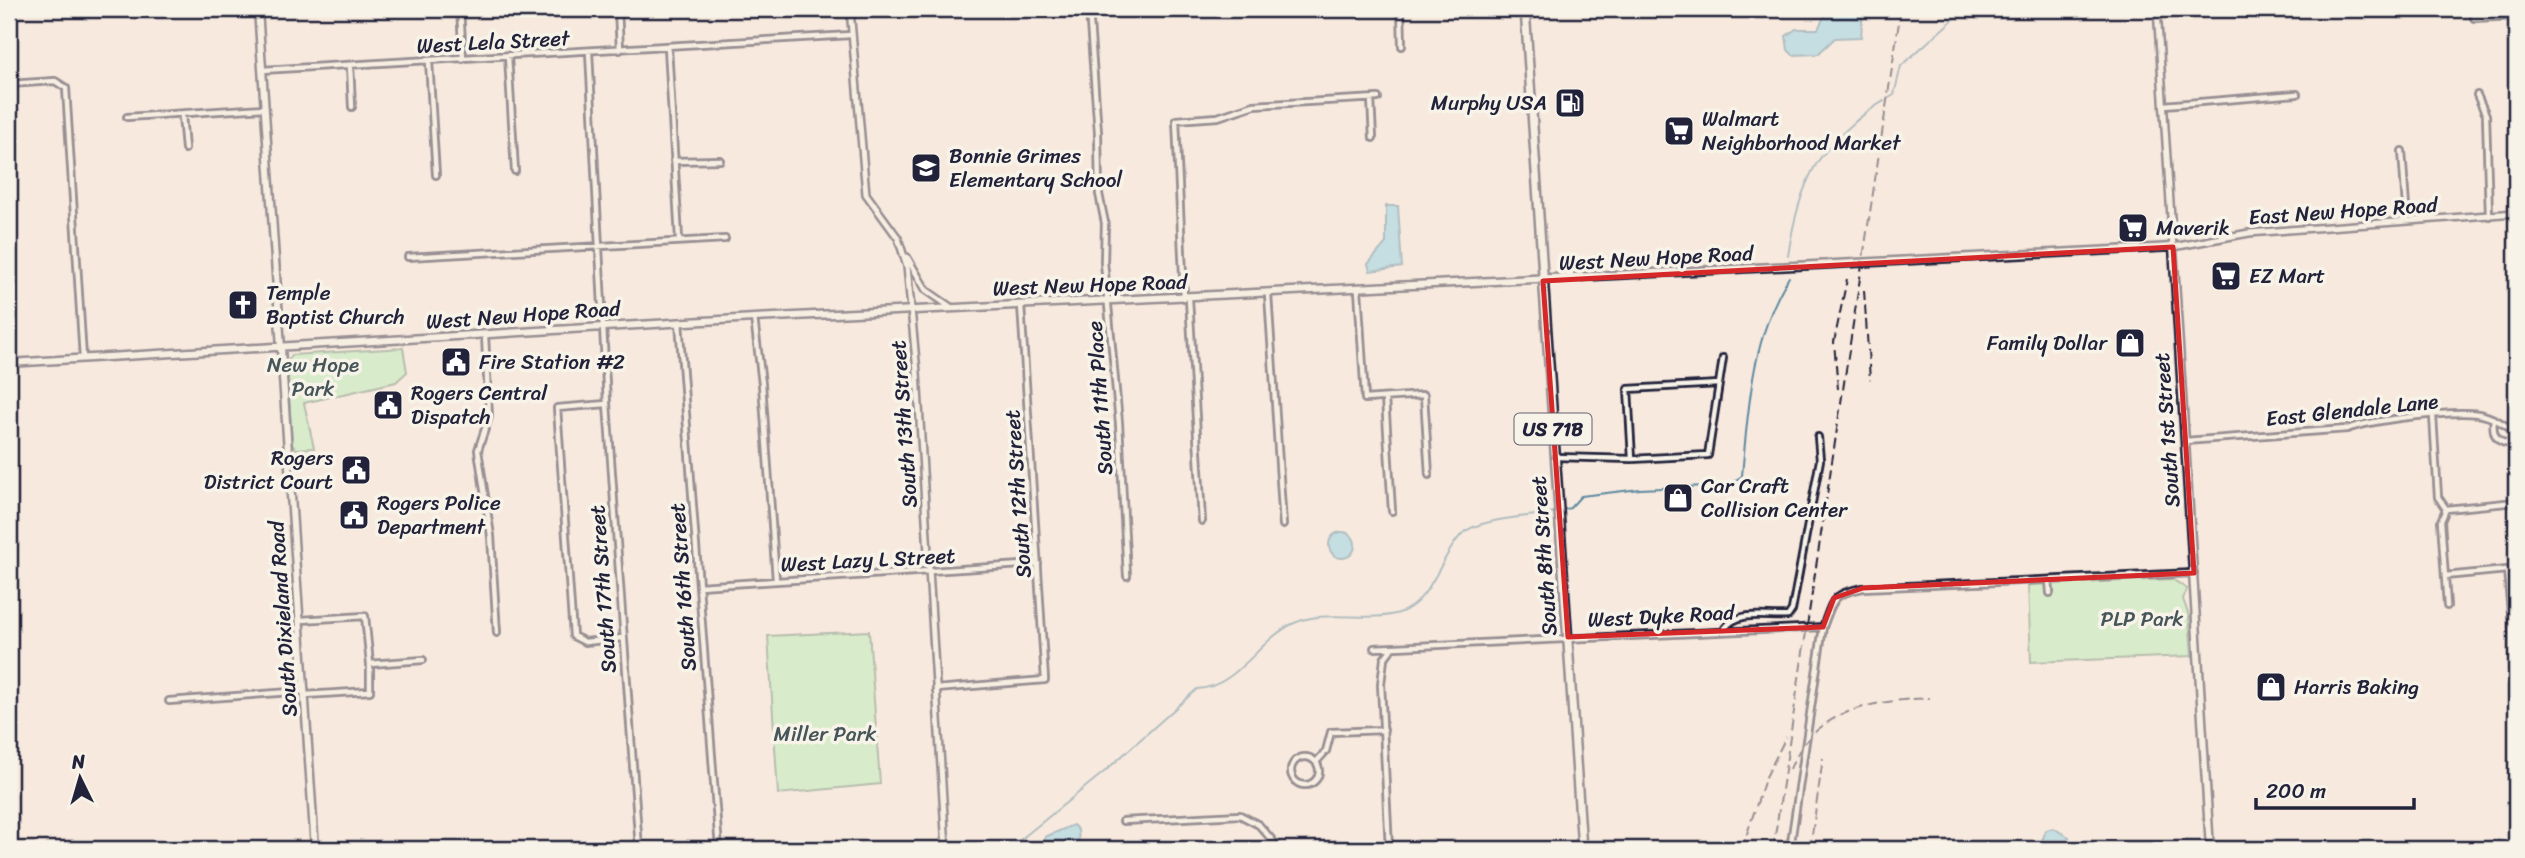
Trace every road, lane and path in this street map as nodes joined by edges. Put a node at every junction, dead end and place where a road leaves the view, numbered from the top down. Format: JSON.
{"nodes":[{"id":1,"x":258,"y":9,"type":"edge"},
{"id":2,"x":460,"y":9,"type":"edge"},
{"id":3,"x":618,"y":9,"type":"edge"},
{"id":4,"x":850,"y":9,"type":"edge"},
{"id":5,"x":1089,"y":9,"type":"edge"},
{"id":6,"x":1401,"y":9,"type":"edge"},
{"id":7,"x":1525,"y":9,"type":"edge"},
{"id":8,"x":2157,"y":9,"type":"edge"},
{"id":9,"x":2473,"y":9,"type":"edge"},
{"id":10,"x":2516,"y":16,"type":"edge"},
{"id":11,"x":851,"y":35,"type":"junction"},
{"id":12,"x":1402,"y":46,"type":"dead end"},
{"id":13,"x":668,"y":47,"type":"junction"},
{"id":14,"x":620,"y":50,"type":"junction"},
{"id":15,"x":589,"y":52,"type":"junction"},
{"id":16,"x":508,"y":56,"type":"junction"},
{"id":17,"x":463,"y":59,"type":"junction"},
{"id":18,"x":429,"y":61,"type":"junction"},
{"id":19,"x":350,"y":65,"type":"junction"},
{"id":20,"x":261,"y":70,"type":"junction"},
{"id":21,"x":9,"y":83,"type":"edge"},
{"id":22,"x":2297,"y":94,"type":"dead end"},
{"id":23,"x":2477,"y":95,"type":"dead end"},
{"id":24,"x":1378,"y":98,"type":"dead end"},
{"id":25,"x":1371,"y":99,"type":"junction"},
{"id":26,"x":2164,"y":106,"type":"junction"},
{"id":27,"x":352,"y":107,"type":"dead end"},
{"id":28,"x":264,"y":108,"type":"junction"},
{"id":29,"x":182,"y":115,"type":"junction"},
{"id":30,"x":127,"y":117,"type":"dead end"},
{"id":31,"x":1373,"y":138,"type":"dead end"},
{"id":32,"x":185,"y":149,"type":"dead end"},
{"id":33,"x":2402,"y":151,"type":"dead end"},
{"id":34,"x":720,"y":160,"type":"dead end"},
{"id":35,"x":674,"y":161,"type":"junction"},
{"id":36,"x":515,"y":172,"type":"dead end"},
{"id":37,"x":436,"y":176,"type":"dead end"},
{"id":38,"x":2516,"y":213,"type":"edge"},
{"id":39,"x":2489,"y":216,"type":"junction"},
{"id":40,"x":2407,"y":222,"type":"junction"},
{"id":41,"x":679,"y":239,"type":"junction"},
{"id":42,"x":725,"y":239,"type":"dead end"},
{"id":43,"x":600,"y":245,"type":"junction"},
{"id":44,"x":2172,"y":247,"type":"junction"},
{"id":45,"x":905,"y":253,"type":"junction"},
{"id":46,"x":408,"y":257,"type":"dead end"},
{"id":47,"x":1544,"y":281,"type":"junction"},
{"id":48,"x":1359,"y":289,"type":"junction"},
{"id":49,"x":1268,"y":294,"type":"junction"},
{"id":50,"x":1187,"y":298,"type":"junction"},
{"id":51,"x":1108,"y":301,"type":"junction"},
{"id":52,"x":1021,"y":305,"type":"junction"},
{"id":53,"x":952,"y":308,"type":"junction"},
{"id":54,"x":911,"y":310,"type":"junction"},
{"id":55,"x":754,"y":318,"type":"junction"},
{"id":56,"x":679,"y":323,"type":"junction"},
{"id":57,"x":602,"y":327,"type":"junction"},
{"id":58,"x":485,"y":335,"type":"junction"},
{"id":59,"x":279,"y":347,"type":"junction"},
{"id":60,"x":83,"y":358,"type":"junction"},
{"id":61,"x":1723,"y":358,"type":"dead end"},
{"id":62,"x":9,"y":363,"type":"edge"},
{"id":63,"x":1719,"y":384,"type":"junction"},
{"id":64,"x":1385,"y":398,"type":"junction"},
{"id":65,"x":607,"y":404,"type":"junction"},
{"id":66,"x":2433,"y":416,"type":"junction"},
{"id":67,"x":2494,"y":419,"type":"junction"},
{"id":68,"x":2516,"y":424,"type":"edge"},
{"id":69,"x":2511,"y":429,"type":"junction"},
{"id":70,"x":2516,"y":434,"type":"edge"},
{"id":71,"x":1818,"y":436,"type":"dead end"},
{"id":72,"x":2185,"y":441,"type":"junction"},
{"id":73,"x":2516,"y":443,"type":"edge"},
{"id":74,"x":1555,"y":457,"type":"junction"},
{"id":75,"x":1632,"y":459,"type":"junction"},
{"id":76,"x":1429,"y":475,"type":"dead end"},
{"id":77,"x":2516,"y":502,"type":"edge"},
{"id":78,"x":2446,"y":509,"type":"junction"},
{"id":79,"x":1392,"y":511,"type":"dead end"},
{"id":80,"x":1202,"y":521,"type":"dead end"},
{"id":81,"x":1283,"y":525,"type":"dead end"},
{"id":82,"x":1038,"y":564,"type":"junction"},
{"id":83,"x":929,"y":572,"type":"junction"},
{"id":84,"x":2194,"y":573,"type":"junction"},
{"id":85,"x":1127,"y":576,"type":"dead end"},
{"id":86,"x":2445,"y":576,"type":"junction"},
{"id":87,"x":776,"y":580,"type":"junction"},
{"id":88,"x":2049,"y":580,"type":"junction"},
{"id":89,"x":699,"y":586,"type":"junction"},
{"id":90,"x":2050,"y":593,"type":"dead end"},
{"id":91,"x":2447,"y":606,"type":"dead end"},
{"id":92,"x":2514,"y":619,"type":"edge"},
{"id":93,"x":301,"y":620,"type":"junction"},
{"id":94,"x":1823,"y":627,"type":"junction"},
{"id":95,"x":1725,"y":629,"type":"junction"},
{"id":96,"x":497,"y":633,"type":"dead end"},
{"id":97,"x":1567,"y":637,"type":"junction"},
{"id":98,"x":622,"y":638,"type":"junction"},
{"id":99,"x":1374,"y":648,"type":"dead end"},
{"id":100,"x":1393,"y":648,"type":"junction"},
{"id":101,"x":423,"y":660,"type":"dead end"},
{"id":102,"x":370,"y":664,"type":"junction"},
{"id":103,"x":2516,"y":666,"type":"edge"},
{"id":104,"x":936,"y":689,"type":"junction"},
{"id":105,"x":305,"y":693,"type":"junction"},
{"id":106,"x":169,"y":701,"type":"dead end"},
{"id":107,"x":1384,"y":730,"type":"junction"},
{"id":108,"x":1317,"y":761,"type":"junction"},
{"id":109,"x":1123,"y":821,"type":"dead end"},
{"id":110,"x":314,"y":849,"type":"edge"},
{"id":111,"x":639,"y":849,"type":"edge"},
{"id":112,"x":719,"y":849,"type":"edge"},
{"id":113,"x":946,"y":849,"type":"edge"},
{"id":114,"x":1280,"y":849,"type":"edge"},
{"id":115,"x":1383,"y":849,"type":"edge"},
{"id":116,"x":1389,"y":849,"type":"edge"},
{"id":117,"x":1582,"y":849,"type":"edge"},
{"id":118,"x":1790,"y":849,"type":"edge"},
{"id":119,"x":2210,"y":849,"type":"edge"}],
"edges":[{"from":1,"to":20,"type":"main road","name":"South Dixieland Road"},
{"from":2,"to":17,"type":"street"},
{"from":3,"to":14,"type":"street"},
{"from":4,"to":11,"type":"street","name":"South 13th Street"},
{"from":5,"to":51,"type":"street","name":"South 11th Place"},
{"from":6,"to":12,"type":"street"},
{"from":7,"to":47,"type":"main road","name":"South 8th Street","number":"US 71B"},
{"from":8,"to":26,"type":"street","name":"South 1st Street"},
{"from":9,"to":10,"type":"street"},
{"from":11,"to":13,"type":"street","name":"West Lela Street"},
{"from":11,"to":45,"type":"street","name":"South 13th Street"},
{"from":13,"to":14,"type":"street","name":"West Lela Street"},
{"from":13,"to":35,"type":"street"},
{"from":14,"to":15,"type":"street","name":"West Lela Street"},
{"from":15,"to":16,"type":"street","name":"West Lela Street"},
{"from":15,"to":43,"type":"street","name":"South 17th Street"},
{"from":16,"to":17,"type":"street","name":"West Lela Street"},
{"from":16,"to":36,"type":"street"},
{"from":17,"to":18,"type":"street","name":"West Lela Street"},
{"from":18,"to":19,"type":"street","name":"West Lela Street"},
{"from":18,"to":37,"type":"street"},
{"from":19,"to":20,"type":"street","name":"West Lela Street"},
{"from":19,"to":27,"type":"street"},
{"from":20,"to":28,"type":"main road","name":"South Dixieland Road"},
{"from":21,"to":60,"type":"street"},
{"from":22,"to":26,"type":"street"},
{"from":23,"to":39,"type":"street"},
{"from":24,"to":25,"type":"street"},
{"from":25,"to":31,"type":"street"},
{"from":25,"to":50,"type":"street"},
{"from":26,"to":44,"type":"street","name":"South 1st Street"},
{"from":28,"to":29,"type":"street"},
{"from":28,"to":59,"type":"main road","name":"South Dixieland Road"},
{"from":29,"to":30,"type":"street"},
{"from":29,"to":32,"type":"street"},
{"from":33,"to":40,"type":"street"},
{"from":34,"to":35,"type":"street"},
{"from":35,"to":41,"type":"street"},
{"from":38,"to":39,"type":"street","name":"East New Hope Road"},
{"from":39,"to":40,"type":"street","name":"East New Hope Road"},
{"from":40,"to":44,"type":"street","name":"East New Hope Road"},
{"from":41,"to":42,"type":"street"},
{"from":41,"to":43,"type":"street"},
{"from":43,"to":46,"type":"street"},
{"from":43,"to":57,"type":"street","name":"South 17th Street"},
{"from":44,"to":47,"type":"main road","name":"West New Hope Road"},
{"from":44,"to":72,"type":"main road","name":"South 1st Street"},
{"from":45,"to":53,"type":"street"},
{"from":45,"to":54,"type":"street","name":"South 13th Street"},
{"from":47,"to":48,"type":"main road","name":"West New Hope Road"},
{"from":47,"to":74,"type":"main road","name":"South 8th Street","number":"US 71B"},
{"from":48,"to":49,"type":"main road","name":"West New Hope Road"},
{"from":48,"to":64,"type":"street"},
{"from":49,"to":50,"type":"main road","name":"West New Hope Road"},
{"from":49,"to":81,"type":"street"},
{"from":50,"to":51,"type":"main road","name":"West New Hope Road"},
{"from":50,"to":80,"type":"street"},
{"from":51,"to":52,"type":"main road","name":"West New Hope Road"},
{"from":51,"to":85,"type":"street","name":"South 11th Place"},
{"from":52,"to":53,"type":"main road","name":"West New Hope Road"},
{"from":52,"to":82,"type":"street","name":"South 12th Street"},
{"from":53,"to":54,"type":"main road","name":"West New Hope Road"},
{"from":54,"to":55,"type":"main road","name":"West New Hope Road"},
{"from":54,"to":83,"type":"street","name":"South 13th Street"},
{"from":55,"to":56,"type":"main road","name":"West New Hope Road"},
{"from":55,"to":87,"type":"street"},
{"from":56,"to":57,"type":"main road","name":"West New Hope Road"},
{"from":56,"to":89,"type":"street","name":"South 16th Street"},
{"from":57,"to":58,"type":"main road","name":"West New Hope Road"},
{"from":57,"to":65,"type":"street","name":"South 17th Street"},
{"from":58,"to":59,"type":"main road","name":"West New Hope Road"},
{"from":58,"to":96,"type":"street"},
{"from":59,"to":60,"type":"main road","name":"West New Hope Road"},
{"from":59,"to":93,"type":"main road","name":"South Dixieland Road"},
{"from":60,"to":62,"type":"main road","name":"West New Hope Road"},
{"from":61,"to":63,"type":"street"},
{"from":63,"to":75,"type":"street"},
{"from":63,"to":75,"type":"street"},
{"from":64,"to":76,"type":"street"},
{"from":64,"to":79,"type":"street"},
{"from":65,"to":98,"type":"street","name":"South 17th Street"},
{"from":65,"to":98,"type":"street"},
{"from":66,"to":67,"type":"street","name":"East Glendale Lane"},
{"from":66,"to":72,"type":"street","name":"East Glendale Lane"},
{"from":66,"to":78,"type":"street"},
{"from":67,"to":69,"type":"street","name":"East Glendale Lane"},
{"from":67,"to":73,"type":"street"},
{"from":68,"to":69,"type":"street"},
{"from":69,"to":70,"type":"street","name":"East Glendale Lane"},
{"from":71,"to":95,"type":"street"},
{"from":72,"to":84,"type":"main road","name":"South 1st Street"},
{"from":74,"to":75,"type":"street"},
{"from":74,"to":97,"type":"main road","name":"South 8th Street","number":"US 71B"},
{"from":77,"to":78,"type":"street"},
{"from":78,"to":86,"type":"street"},
{"from":82,"to":83,"type":"street","name":"West Lazy L Street"},
{"from":82,"to":104,"type":"street","name":"South 12th Street"},
{"from":83,"to":87,"type":"street","name":"West Lazy L Street"},
{"from":83,"to":104,"type":"street","name":"South 13th Street"},
{"from":84,"to":88,"type":"street"},
{"from":84,"to":119,"type":"main road","name":"South 1st Street"},
{"from":86,"to":91,"type":"street"},
{"from":86,"to":92,"type":"street"},
{"from":87,"to":89,"type":"street","name":"West Lazy L Street"},
{"from":88,"to":90,"type":"street"},
{"from":88,"to":94,"type":"street"},
{"from":89,"to":112,"type":"street","name":"South 16th Street"},
{"from":92,"to":103,"type":"street"},
{"from":93,"to":102,"type":"street"},
{"from":93,"to":105,"type":"main road","name":"South Dixieland Road"},
{"from":94,"to":95,"type":"street","name":"West Dyke Road"},
{"from":94,"to":118,"type":"street"},
{"from":95,"to":97,"type":"street","name":"West Dyke Road"},
{"from":97,"to":100,"type":"street","name":"West Dyke Road"},
{"from":97,"to":117,"type":"main road","name":"South 8th Street","number":"US 71B"},
{"from":98,"to":111,"type":"street","name":"South 17th Street"},
{"from":99,"to":100,"type":"street","name":"West Dyke Road"},
{"from":100,"to":107,"type":"street"},
{"from":101,"to":102,"type":"street"},
{"from":102,"to":105,"type":"street"},
{"from":104,"to":113,"type":"street","name":"South 13th Street"},
{"from":105,"to":106,"type":"street"},
{"from":105,"to":110,"type":"main road","name":"South Dixieland Road"},
{"from":107,"to":108,"type":"street"},
{"from":107,"to":116,"type":"street"},
{"from":108,"to":108,"type":"street"},
{"from":109,"to":114,"type":"street"},
{"from":115,"to":116,"type":"street"}]}
